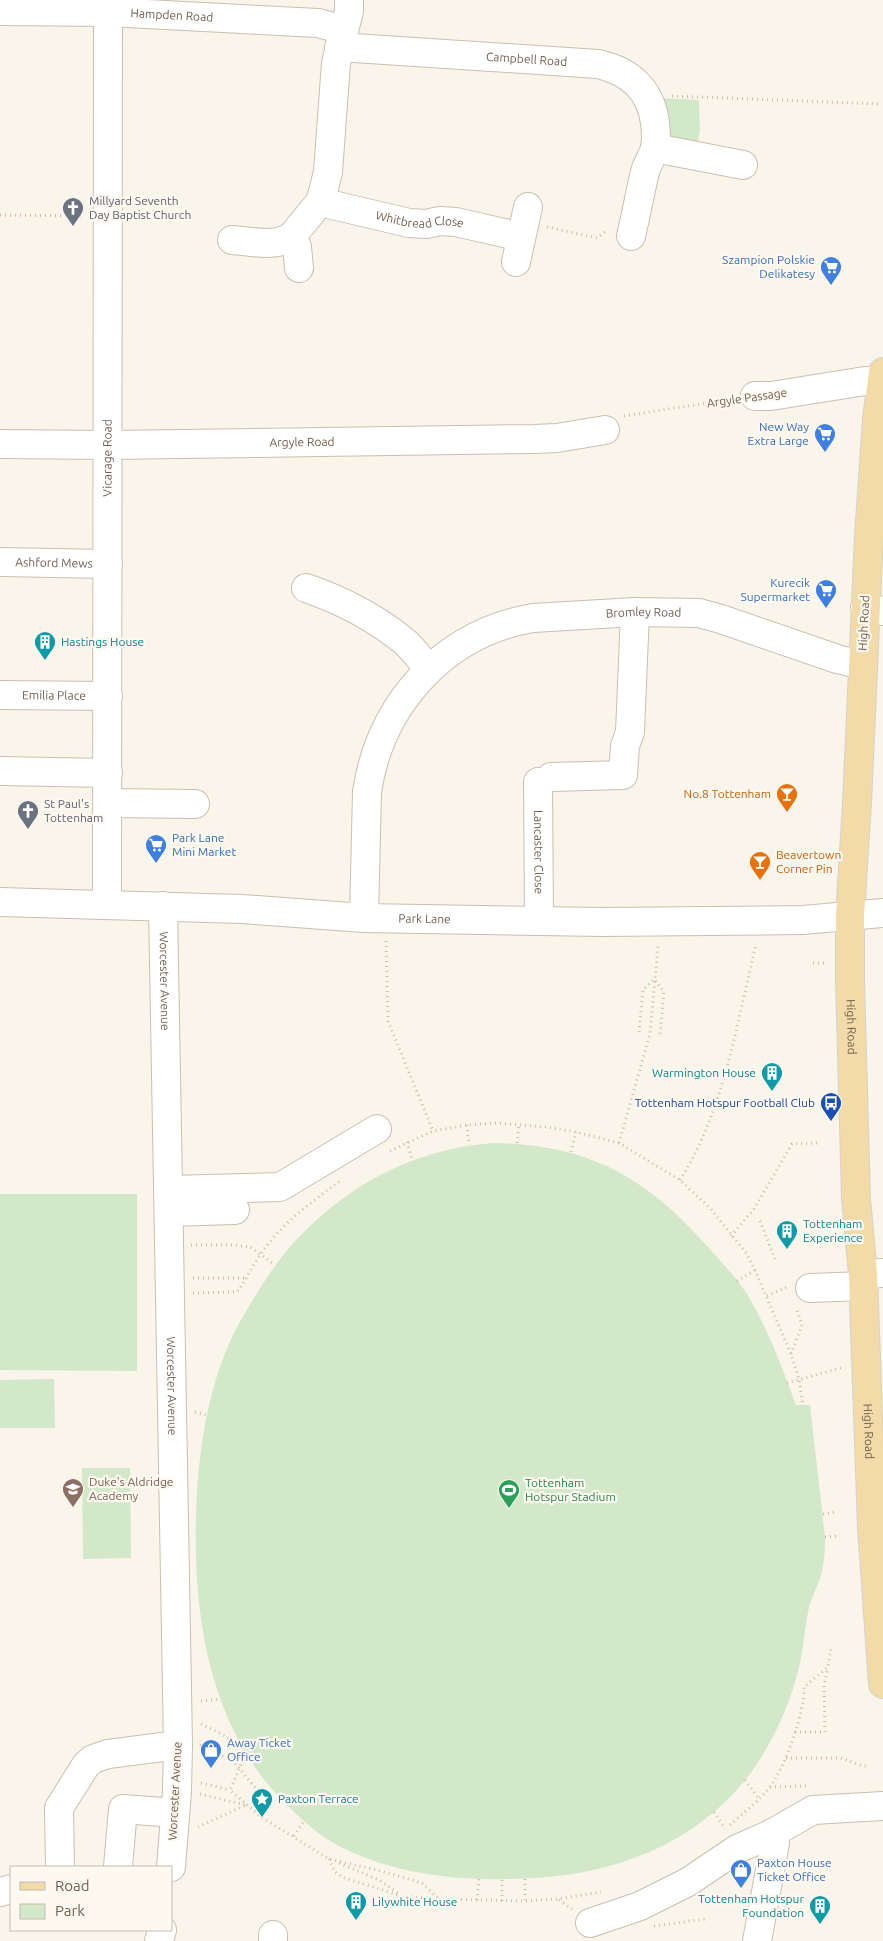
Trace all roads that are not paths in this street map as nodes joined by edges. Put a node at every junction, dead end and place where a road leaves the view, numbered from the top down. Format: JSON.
{"nodes":[{"id":1,"x":349,"y":0,"type":"edge"},
{"id":2,"x":0,"y":11,"type":"edge"},
{"id":3,"x":108,"y":12,"type":"junction"},
{"id":4,"x":342,"y":38,"type":"junction"},
{"id":5,"x":655,"y":148,"type":"junction"},
{"id":6,"x":743,"y":165,"type":"dead end"},
{"id":7,"x":320,"y":202,"type":"junction"},
{"id":8,"x":522,"y":232,"type":"road end"},
{"id":9,"x":292,"y":236,"type":"junction"},
{"id":10,"x":631,"y":236,"type":"road end"},
{"id":11,"x":232,"y":240,"type":"dead end"},
{"id":12,"x":299,"y":268,"type":"dead end"},
{"id":13,"x":882,"y":377,"type":"edge"},
{"id":14,"x":755,"y":396,"type":"road end"},
{"id":15,"x":613,"y":423,"type":"road end"},
{"id":16,"x":0,"y":444,"type":"edge"},
{"id":17,"x":107,"y":445,"type":"junction"},
{"id":18,"x":876,"y":537,"type":"edge"},
{"id":19,"x":0,"y":562,"type":"edge"},
{"id":20,"x":108,"y":564,"type":"junction"},
{"id":21,"x":306,"y":588,"type":"dead end"},
{"id":22,"x":874,"y":609,"type":"edge"},
{"id":23,"x":636,"y":612,"type":"junction"},
{"id":24,"x":862,"y":665,"type":"junction"},
{"id":25,"x":429,"y":669,"type":"junction"},
{"id":26,"x":0,"y":695,"type":"edge"},
{"id":27,"x":108,"y":696,"type":"junction"},
{"id":28,"x":0,"y":771,"type":"edge"},
{"id":29,"x":108,"y":773,"type":"junction"},
{"id":30,"x":108,"y":802,"type":"junction"},
{"id":31,"x":195,"y":804,"type":"dead end"},
{"id":32,"x":0,"y":902,"type":"edge"},
{"id":33,"x":107,"y":904,"type":"junction"},
{"id":34,"x":163,"y":906,"type":"junction"},
{"id":35,"x":883,"y":913,"type":"edge"},
{"id":36,"x":850,"y":916,"type":"junction"},
{"id":37,"x":364,"y":918,"type":"junction"},
{"id":38,"x":539,"y":921,"type":"junction"},
{"id":39,"x":377,"y":1129,"type":"dead end"},
{"id":40,"x":169,"y":1200,"type":"junction"},
{"id":41,"x":235,"y":1210,"type":"dead end"},
{"id":42,"x":870,"y":1277,"type":"edge"},
{"id":43,"x":810,"y":1288,"type":"dead end"},
{"id":44,"x":877,"y":1526,"type":"edge"},
{"id":45,"x":883,"y":1684,"type":"edge"},
{"id":46,"x":189,"y":1745,"type":"junction"},
{"id":47,"x":883,"y":1806,"type":"edge"},
{"id":48,"x":176,"y":1813,"type":"junction"},
{"id":49,"x":770,"y":1834,"type":"junction"},
{"id":50,"x":60,"y":1866,"type":"edge"},
{"id":51,"x":118,"y":1866,"type":"edge"},
{"id":52,"x":171,"y":1866,"type":"edge"},
{"id":53,"x":590,"y":1923,"type":"dead end"},
{"id":54,"x":758,"y":1941,"type":"edge"}],
"edges":[{"from":1,"to":4,"type":"street"},
{"from":2,"to":3,"type":"street","name":"Hampden Road"},
{"from":3,"to":4,"type":"street","name":"Hampden Road"},
{"from":3,"to":17,"type":"street","name":"Vicarage Road"},
{"from":4,"to":5,"type":"street","name":"Campbell Road"},
{"from":4,"to":7,"type":"street"},
{"from":5,"to":6,"type":"street"},
{"from":5,"to":10,"type":"street"},
{"from":7,"to":8,"type":"street","name":"Whitbread Close"},
{"from":7,"to":9,"type":"street"},
{"from":9,"to":11,"type":"street"},
{"from":9,"to":12,"type":"street"},
{"from":13,"to":14,"type":"street","name":"Argyle Passage"},
{"from":13,"to":18,"type":"main road","name":"High Road"},
{"from":15,"to":17,"type":"street","name":"Argyle Road"},
{"from":16,"to":17,"type":"street","name":"Argyle Road"},
{"from":17,"to":20,"type":"street","name":"Vicarage Road"},
{"from":18,"to":22,"type":"main road","name":"High Road"},
{"from":19,"to":20,"type":"street","name":"Ashford Mews"},
{"from":20,"to":27,"type":"street","name":"Vicarage Road"},
{"from":21,"to":25,"type":"street"},
{"from":22,"to":24,"type":"main road","name":"High Road"},
{"from":23,"to":24,"type":"street","name":"Bromley Road"},
{"from":23,"to":25,"type":"street","name":"Bromley Road"},
{"from":23,"to":38,"type":"street","name":"Lancaster Close"},
{"from":24,"to":36,"type":"main road","name":"High Road"},
{"from":25,"to":37,"type":"street","name":"Bromley Road"},
{"from":26,"to":27,"type":"street","name":"Emilia Place"},
{"from":27,"to":29,"type":"street","name":"Vicarage Road"},
{"from":28,"to":29,"type":"street"},
{"from":29,"to":30,"type":"street","name":"Vicarage Road"},
{"from":30,"to":31,"type":"street"},
{"from":30,"to":33,"type":"street","name":"Vicarage Road"},
{"from":32,"to":33,"type":"street","name":"Park Lane"},
{"from":33,"to":34,"type":"street","name":"Park Lane"},
{"from":34,"to":37,"type":"street","name":"Park Lane"},
{"from":34,"to":40,"type":"street","name":"Worcester Avenue"},
{"from":35,"to":36,"type":"street","name":"Park Lane"},
{"from":36,"to":38,"type":"street","name":"Park Lane"},
{"from":36,"to":42,"type":"main road","name":"High Road"},
{"from":37,"to":38,"type":"street","name":"Park Lane"},
{"from":39,"to":40,"type":"street"},
{"from":40,"to":41,"type":"street"},
{"from":40,"to":46,"type":"street","name":"Worcester Avenue"},
{"from":42,"to":43,"type":"street"},
{"from":42,"to":44,"type":"main road","name":"High Road"},
{"from":44,"to":45,"type":"main road","name":"High Road"},
{"from":46,"to":48,"type":"street","name":"Worcester Avenue"},
{"from":46,"to":50,"type":"street"},
{"from":47,"to":49,"type":"street"},
{"from":48,"to":51,"type":"street"},
{"from":48,"to":52,"type":"street","name":"Worcester Avenue"},
{"from":49,"to":53,"type":"street"},
{"from":49,"to":54,"type":"street"}]}
